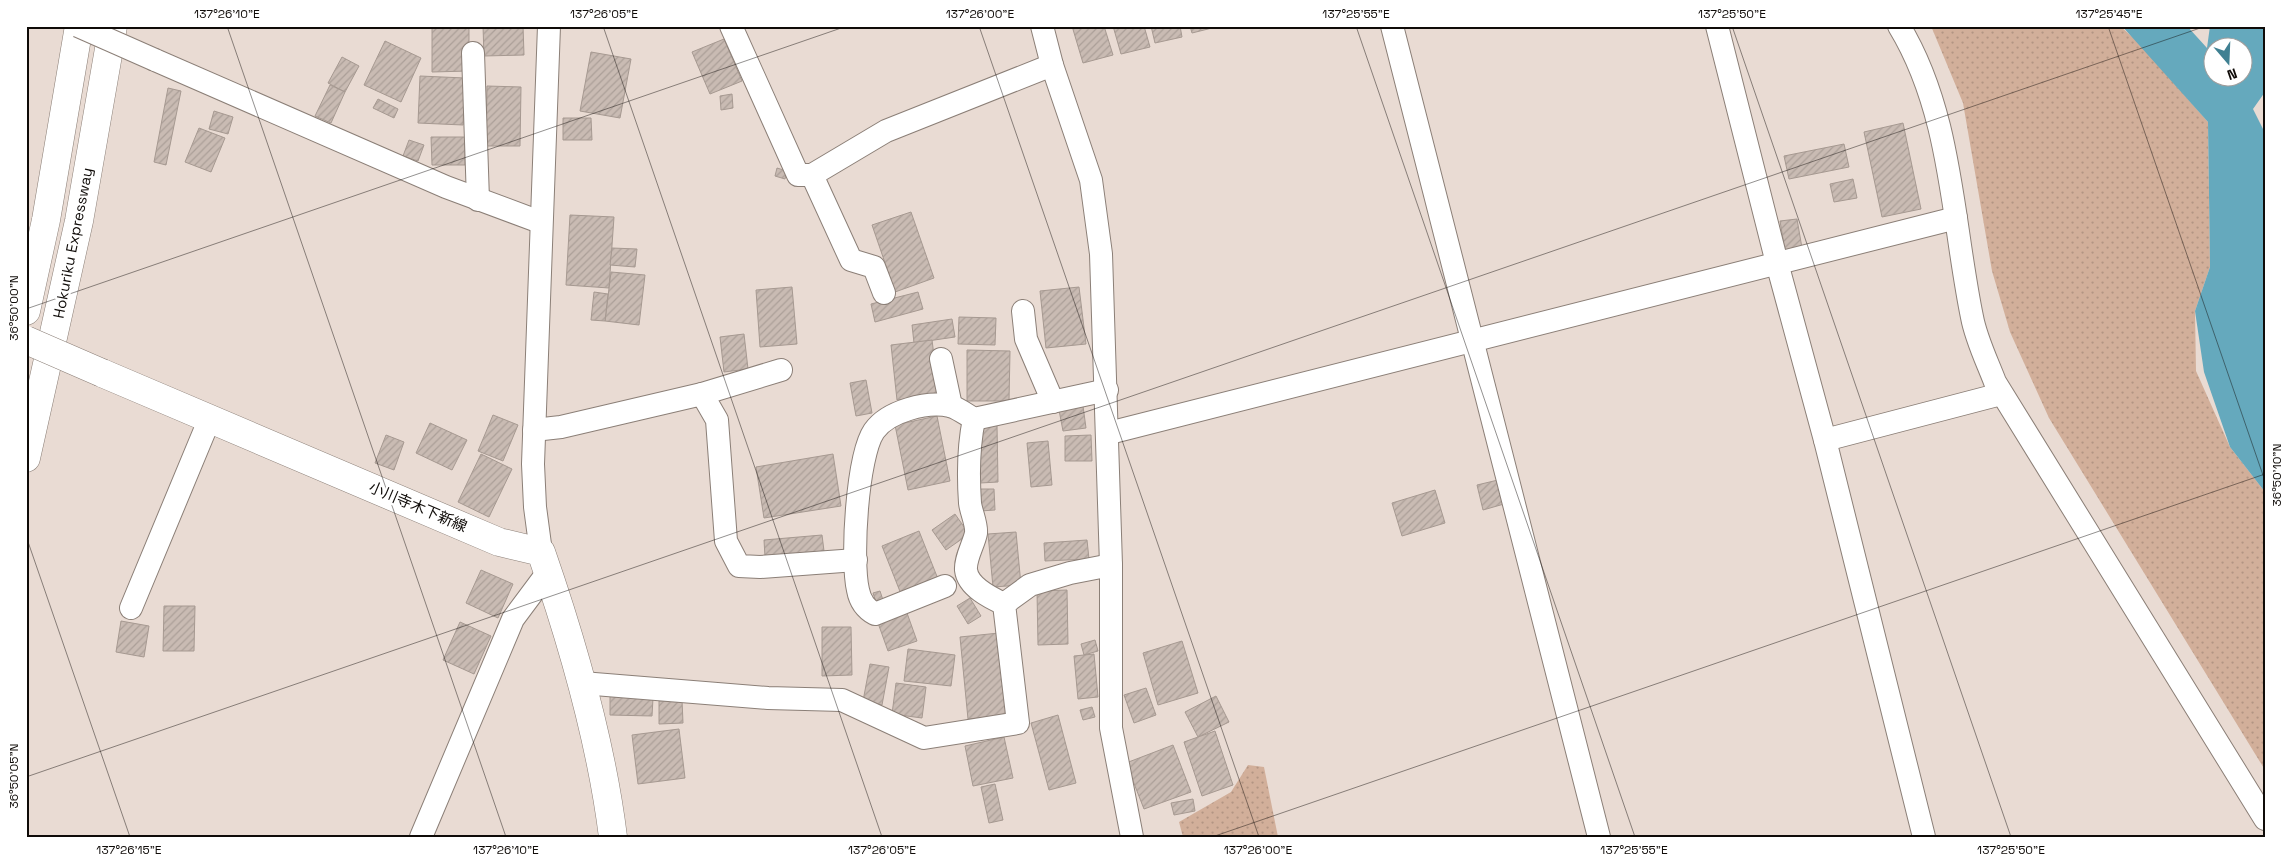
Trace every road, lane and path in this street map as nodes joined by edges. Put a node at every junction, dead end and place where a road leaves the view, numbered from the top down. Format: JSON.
{"nodes":[{"id":1,"x":78,"y":26,"type":"edge"},
{"id":2,"x":113,"y":26,"type":"edge"},
{"id":3,"x":549,"y":26,"type":"edge"},
{"id":4,"x":731,"y":26,"type":"edge"},
{"id":5,"x":1042,"y":26,"type":"edge"},
{"id":6,"x":1392,"y":26,"type":"edge"},
{"id":7,"x":1717,"y":26,"type":"edge"},
{"id":8,"x":1899,"y":26,"type":"edge"},
{"id":9,"x":473,"y":53,"type":"dead end"},
{"id":10,"x":1052,"y":65,"type":"junction"},
{"id":11,"x":812,"y":175,"type":"junction"},
{"id":12,"x":478,"y":200,"type":"junction"},
{"id":13,"x":1956,"y":218,"type":"junction"},
{"id":14,"x":540,"y":222,"type":"junction"},
{"id":15,"x":1777,"y":263,"type":"junction"},
{"id":16,"x":884,"y":293,"type":"dead end"},
{"id":17,"x":26,"y":311,"type":"edge"},
{"id":18,"x":1023,"y":312,"type":"dead end"},
{"id":19,"x":26,"y":340,"type":"edge"},
{"id":20,"x":1471,"y":340,"type":"junction"},
{"id":21,"x":941,"y":359,"type":"dead end"},
{"id":22,"x":781,"y":370,"type":"dead end"},
{"id":23,"x":1107,"y":390,"type":"junction"},
{"id":24,"x":702,"y":394,"type":"junction"},
{"id":25,"x":2001,"y":394,"type":"junction"},
{"id":26,"x":1053,"y":402,"type":"junction"},
{"id":27,"x":951,"y":406,"type":"junction"},
{"id":28,"x":210,"y":418,"type":"junction"},
{"id":29,"x":974,"y":419,"type":"junction"},
{"id":30,"x":534,"y":430,"type":"junction"},
{"id":31,"x":1108,"y":433,"type":"junction"},
{"id":32,"x":1825,"y":440,"type":"junction"},
{"id":33,"x":26,"y":458,"type":"edge"},
{"id":34,"x":856,"y":560,"type":"junction"},
{"id":35,"x":544,"y":562,"type":"junction"},
{"id":36,"x":1112,"y":565,"type":"junction"},
{"id":37,"x":945,"y":586,"type":"dead end"},
{"id":38,"x":1004,"y":604,"type":"junction"},
{"id":39,"x":130,"y":608,"type":"dead end"},
{"id":40,"x":582,"y":683,"type":"junction"},
{"id":41,"x":2265,"y":819,"type":"edge"},
{"id":42,"x":421,"y":837,"type":"edge"},
{"id":43,"x":613,"y":837,"type":"edge"},
{"id":44,"x":1132,"y":837,"type":"edge"},
{"id":45,"x":1599,"y":837,"type":"edge"},
{"id":46,"x":1924,"y":837,"type":"edge"}],
"edges":[{"from":1,"to":12,"type":"street","bridge":true},
{"from":1,"to":17,"type":"main road","name":"Hokuriku Expressway"},
{"from":2,"to":33,"type":"main road","name":"Hokuriku Expressway"},
{"from":3,"to":14,"type":"street"},
{"from":4,"to":11,"type":"street"},
{"from":5,"to":10,"type":"street"},
{"from":6,"to":20,"type":"street"},
{"from":7,"to":15,"type":"street"},
{"from":8,"to":13,"type":"street"},
{"from":9,"to":12,"type":"street"},
{"from":10,"to":11,"type":"street"},
{"from":10,"to":23,"type":"street"},
{"from":11,"to":16,"type":"street"},
{"from":12,"to":14,"type":"street"},
{"from":13,"to":15,"type":"street"},
{"from":13,"to":25,"type":"street"},
{"from":14,"to":30,"type":"street"},
{"from":15,"to":20,"type":"street"},
{"from":15,"to":32,"type":"street"},
{"from":18,"to":26,"type":"street"},
{"from":19,"to":28,"type":"main road","name":"小川寺木下新線","bridge":true},
{"from":20,"to":31,"type":"street"},
{"from":20,"to":45,"type":"street"},
{"from":21,"to":27,"type":"street"},
{"from":22,"to":24,"type":"street"},
{"from":23,"to":26,"type":"street"},
{"from":23,"to":31,"type":"street"},
{"from":24,"to":30,"type":"street"},
{"from":24,"to":34,"type":"street"},
{"from":25,"to":32,"type":"street"},
{"from":25,"to":41,"type":"street"},
{"from":26,"to":29,"type":"street"},
{"from":27,"to":29,"type":"street"},
{"from":27,"to":34,"type":"street"},
{"from":28,"to":35,"type":"main road","name":"小川寺木下新線"},
{"from":28,"to":39,"type":"street"},
{"from":29,"to":38,"type":"street"},
{"from":30,"to":35,"type":"street"},
{"from":31,"to":36,"type":"street"},
{"from":32,"to":46,"type":"street"},
{"from":34,"to":37,"type":"street"},
{"from":35,"to":40,"type":"main road"},
{"from":35,"to":42,"type":"street"},
{"from":36,"to":38,"type":"street"},
{"from":36,"to":44,"type":"street"},
{"from":38,"to":40,"type":"street"},
{"from":40,"to":43,"type":"main road"}]}
